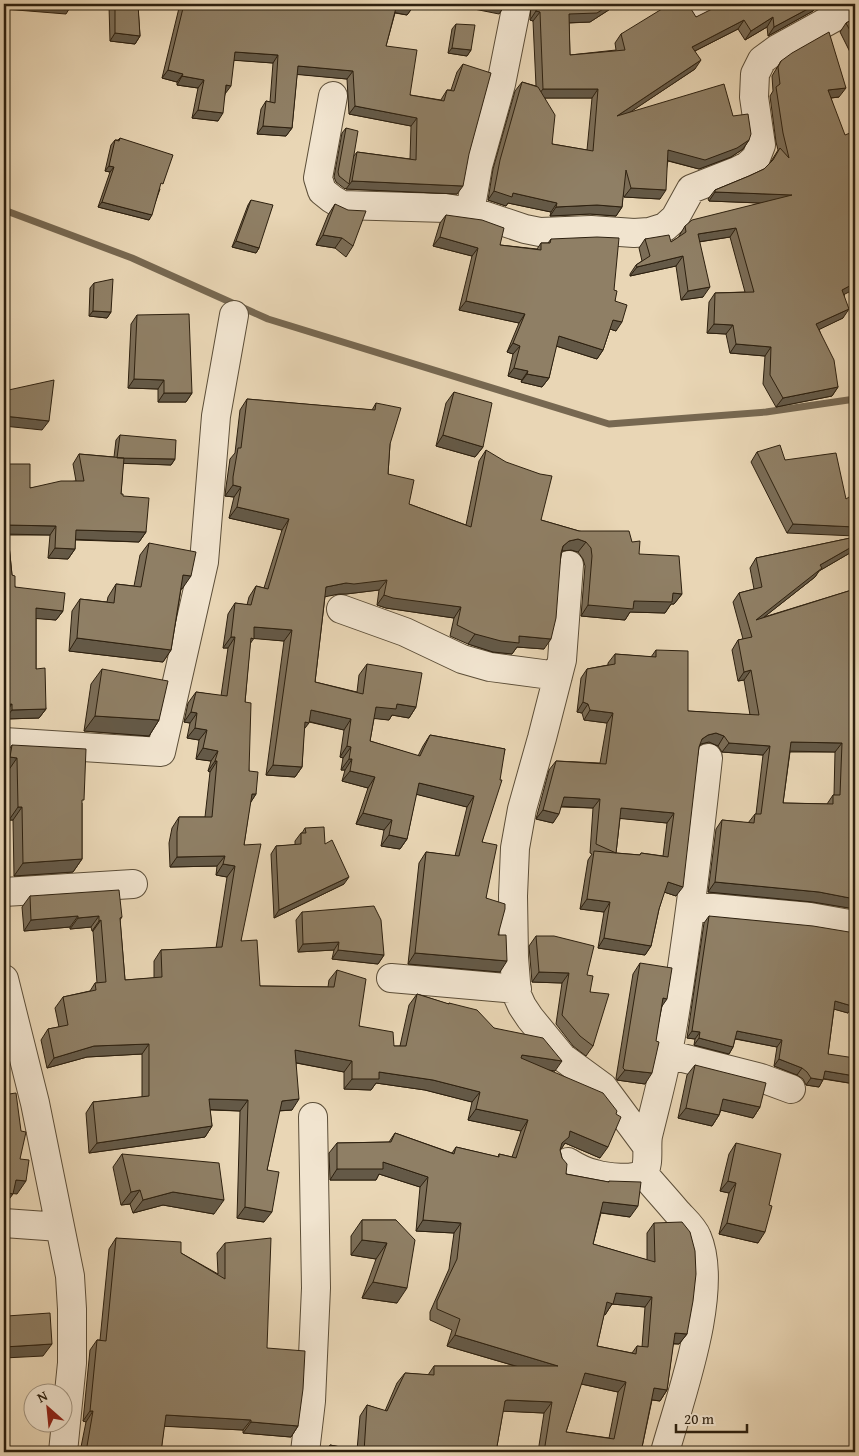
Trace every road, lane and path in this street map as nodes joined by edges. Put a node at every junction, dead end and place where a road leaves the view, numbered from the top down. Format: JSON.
{"nodes":[{"id":1,"x":517,"y":4,"type":"edge"},
{"id":2,"x":855,"y":6,"type":"edge"},
{"id":3,"x":333,"y":96,"type":"dead end"},
{"id":4,"x":470,"y":212,"type":"junction"},
{"id":5,"x":234,"y":315,"type":"dead end"},
{"id":6,"x":569,"y":565,"type":"dead end"},
{"id":7,"x":341,"y":609,"type":"dead end"},
{"id":8,"x":558,"y":676,"type":"junction"},
{"id":9,"x":4,"y":742,"type":"edge"},
{"id":10,"x":708,"y":758,"type":"dead end"},
{"id":11,"x":133,"y":884,"type":"dead end"},
{"id":12,"x":4,"y":892,"type":"edge"},
{"id":13,"x":692,"y":906,"type":"junction"},
{"id":14,"x":855,"y":925,"type":"edge"},
{"id":15,"x":390,"y":978,"type":"dead end"},
{"id":16,"x":4,"y":979,"type":"edge"},
{"id":17,"x":517,"y":989,"type":"junction"},
{"id":18,"x":667,"y":1054,"type":"junction"},
{"id":19,"x":792,"y":1089,"type":"dead end"},
{"id":20,"x":313,"y":1117,"type":"dead end"},
{"id":21,"x":646,"y":1145,"type":"junction"},
{"id":22,"x":568,"y":1162,"type":"edge"},
{"id":23,"x":643,"y":1173,"type":"junction"},
{"id":24,"x":4,"y":1223,"type":"edge"},
{"id":25,"x":60,"y":1227,"type":"junction"},
{"id":26,"x":63,"y":1452,"type":"edge"},
{"id":27,"x":305,"y":1452,"type":"edge"},
{"id":28,"x":665,"y":1452,"type":"edge"}],
"edges":[{"from":1,"to":4,"type":"street"},
{"from":2,"to":4,"type":"street"},
{"from":3,"to":4,"type":"street"},
{"from":5,"to":9,"type":"street"},
{"from":6,"to":8,"type":"street"},
{"from":7,"to":8,"type":"street"},
{"from":8,"to":17,"type":"street"},
{"from":10,"to":13,"type":"street"},
{"from":11,"to":12,"type":"street"},
{"from":13,"to":14,"type":"street"},
{"from":13,"to":18,"type":"street"},
{"from":15,"to":17,"type":"street"},
{"from":16,"to":25,"type":"street"},
{"from":17,"to":21,"type":"street"},
{"from":18,"to":19,"type":"street"},
{"from":18,"to":21,"type":"street"},
{"from":20,"to":27,"type":"street"},
{"from":21,"to":23,"type":"street"},
{"from":22,"to":23,"type":"street"},
{"from":23,"to":28,"type":"street"},
{"from":24,"to":25,"type":"street"},
{"from":25,"to":26,"type":"street"}]}
